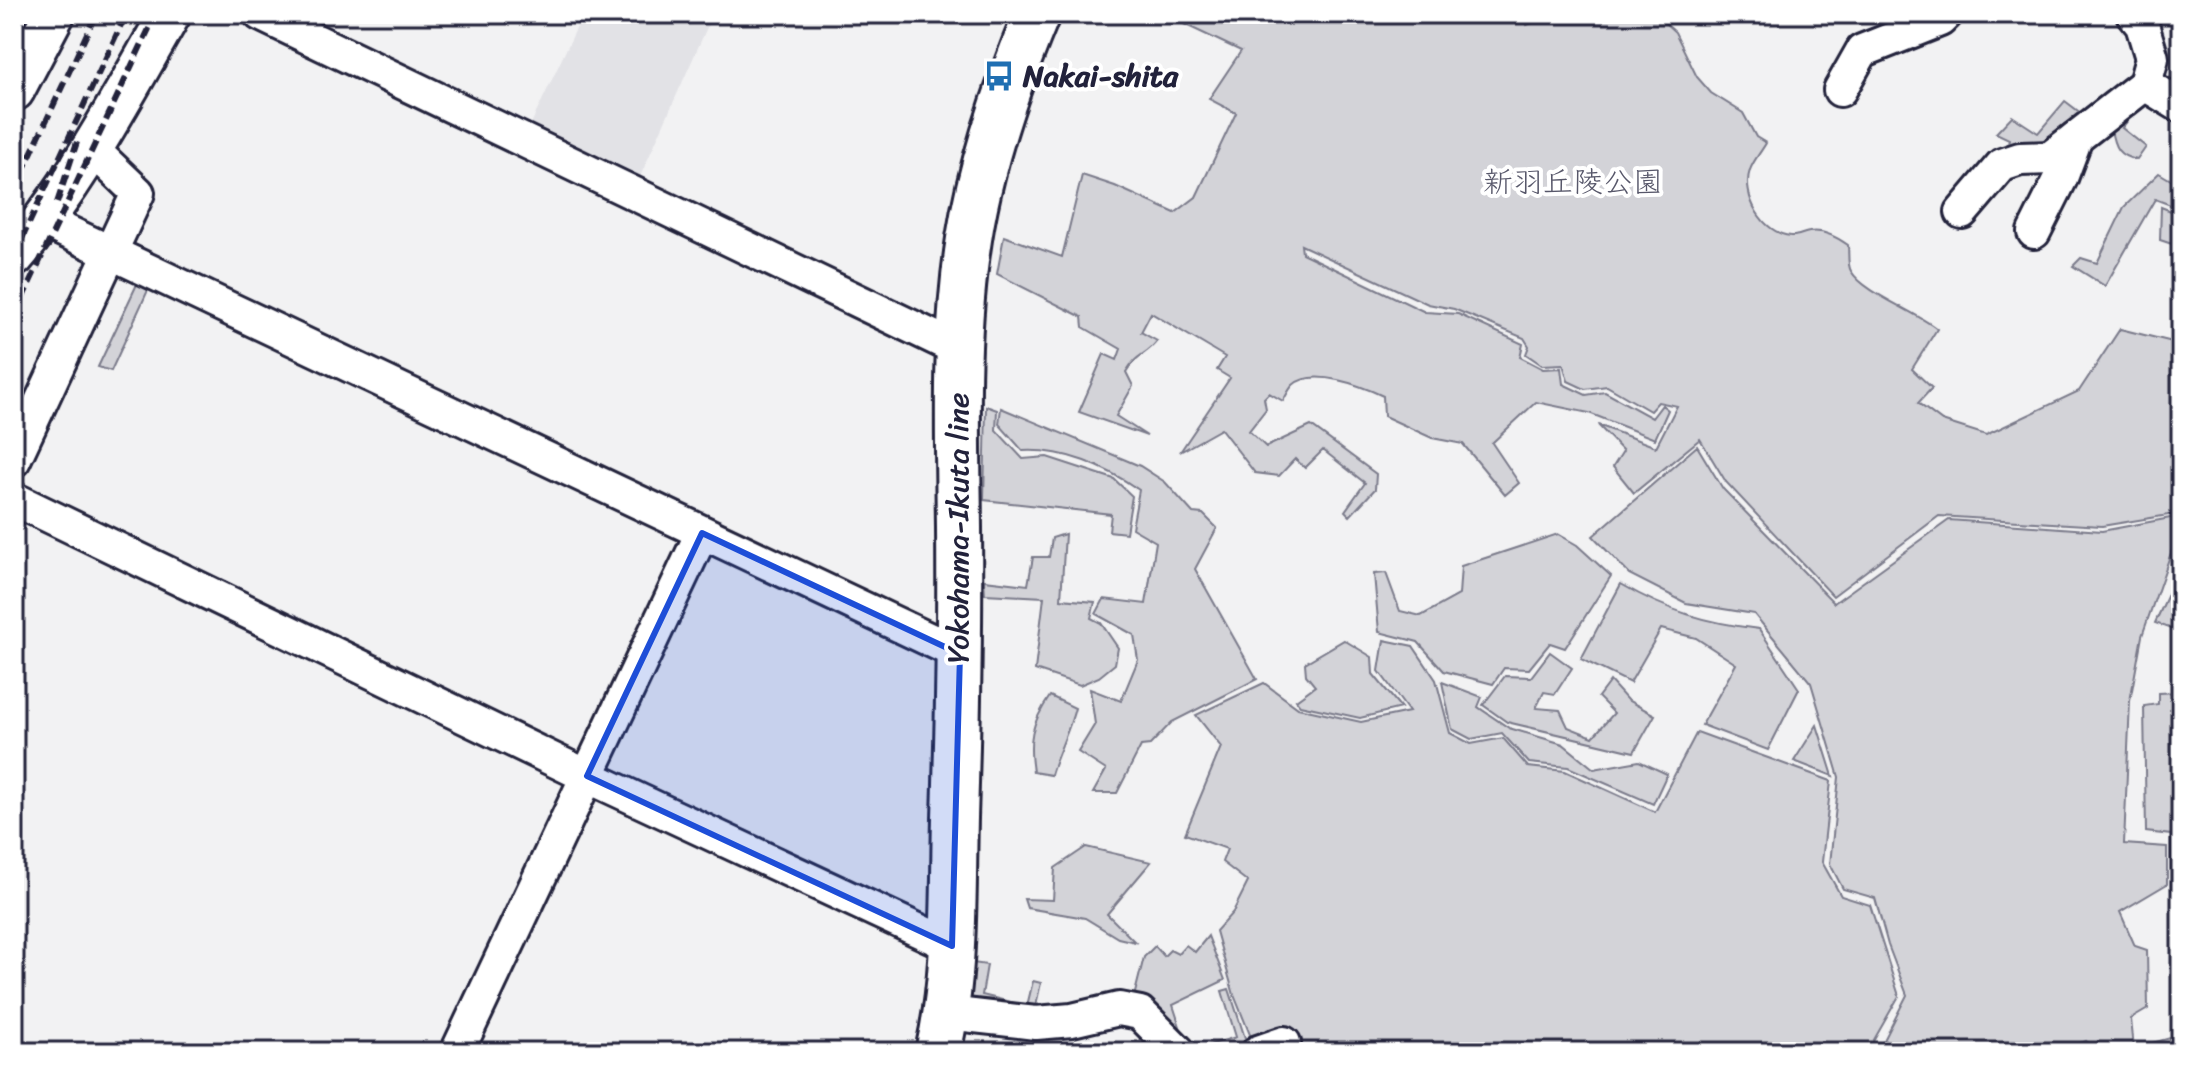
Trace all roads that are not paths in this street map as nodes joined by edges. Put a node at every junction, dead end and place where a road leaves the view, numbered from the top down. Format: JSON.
{"nodes":[{"id":1,"x":54,"y":14,"type":"edge"},
{"id":2,"x":170,"y":14,"type":"edge"},
{"id":3,"x":260,"y":14,"type":"edge"},
{"id":4,"x":1037,"y":14,"type":"edge"},
{"id":5,"x":1946,"y":14,"type":"edge"},
{"id":6,"x":2133,"y":14,"type":"edge"},
{"id":7,"x":2145,"y":84,"type":"junction"},
{"id":8,"x":14,"y":90,"type":"edge"},
{"id":9,"x":1840,"y":90,"type":"dead end"},
{"id":10,"x":2181,"y":106,"type":"edge"},
{"id":11,"x":2076,"y":138,"type":"junction"},
{"id":12,"x":91,"y":148,"type":"junction"},
{"id":13,"x":1962,"y":212,"type":"dead end"},
{"id":14,"x":44,"y":221,"type":"junction"},
{"id":15,"x":2034,"y":232,"type":"dead end"},
{"id":16,"x":110,"y":252,"type":"junction"},
{"id":17,"x":14,"y":256,"type":"edge"},
{"id":18,"x":958,"y":349,"type":"junction"},
{"id":19,"x":14,"y":460,"type":"edge"},
{"id":20,"x":14,"y":499,"type":"edge"},
{"id":21,"x":702,"y":533,"type":"junction"},
{"id":22,"x":960,"y":654,"type":"junction"},
{"id":23,"x":587,"y":776,"type":"junction"},
{"id":24,"x":952,"y":946,"type":"junction"},
{"id":25,"x":943,"y":1032,"type":"edge"},
{"id":26,"x":457,"y":1052,"type":"edge"},
{"id":27,"x":1179,"y":1052,"type":"edge"}],
"edges":[{"from":1,"to":8,"type":"street"},
{"from":2,"to":12,"type":"street"},
{"from":3,"to":18,"type":"street"},
{"from":4,"to":18,"type":"main road","name":"Yokohama-Ikuta line"},
{"from":5,"to":9,"type":"street"},
{"from":6,"to":7,"type":"street"},
{"from":7,"to":10,"type":"street"},
{"from":7,"to":11,"type":"street"},
{"from":11,"to":13,"type":"street"},
{"from":11,"to":15,"type":"street"},
{"from":12,"to":14,"type":"street"},
{"from":12,"to":16,"type":"street"},
{"from":14,"to":16,"type":"street"},
{"from":14,"to":17,"type":"street"},
{"from":16,"to":19,"type":"street"},
{"from":16,"to":21,"type":"street"},
{"from":18,"to":22,"type":"main road","name":"Yokohama-Ikuta line"},
{"from":20,"to":23,"type":"street"},
{"from":21,"to":22,"type":"street"},
{"from":21,"to":23,"type":"street"},
{"from":22,"to":24,"type":"main road","name":"Yokohama-Ikuta line"},
{"from":23,"to":24,"type":"street"},
{"from":23,"to":26,"type":"street"},
{"from":24,"to":25,"type":"main road","name":"Yokohama-Ikuta line"},
{"from":25,"to":27,"type":"street"}]}
